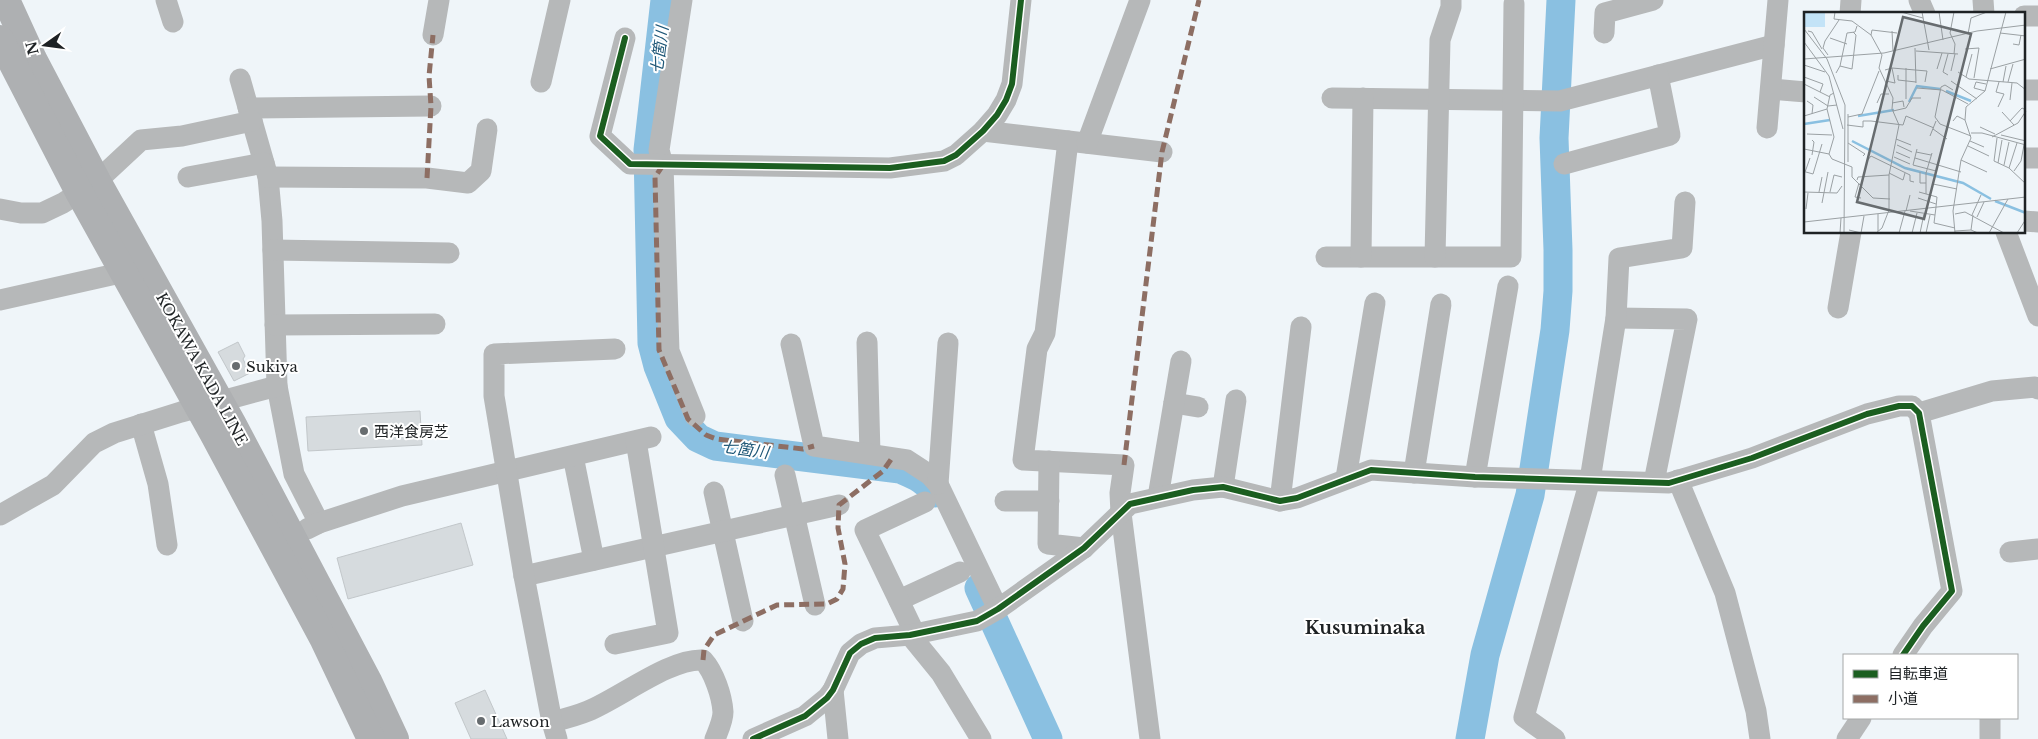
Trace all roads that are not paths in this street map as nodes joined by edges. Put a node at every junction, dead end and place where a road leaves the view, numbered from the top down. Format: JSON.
{"nodes":[{"id":1,"x":6,"y":0,"type":"edge"},
{"id":2,"x":166,"y":0,"type":"edge"},
{"id":3,"x":439,"y":0,"type":"edge"},
{"id":4,"x":560,"y":0,"type":"edge"},
{"id":5,"x":682,"y":0,"type":"edge"},
{"id":6,"x":1021,"y":0,"type":"edge"},
{"id":7,"x":1451,"y":0,"type":"edge"},
{"id":8,"x":1650,"y":0,"type":"edge"},
{"id":9,"x":1778,"y":0,"type":"edge"},
{"id":10,"x":1920,"y":0,"type":"edge"},
{"id":11,"x":1132,"y":3,"type":"edge"},
{"id":12,"x":1514,"y":4,"type":"dead end"},
{"id":13,"x":1924,"y":12,"type":"edge"},
{"id":14,"x":173,"y":22,"type":"dead end"},
{"id":15,"x":6,"y":31,"type":"edge"},
{"id":16,"x":1604,"y":33,"type":"dead end"},
{"id":17,"x":433,"y":35,"type":"dead end"},
{"id":18,"x":626,"y":38,"type":"dead end"},
{"id":19,"x":1774,"y":45,"type":"junction"},
{"id":20,"x":1658,"y":75,"type":"junction"},
{"id":21,"x":240,"y":79,"type":"dead end"},
{"id":22,"x":541,"y":82,"type":"dead end"},
{"id":23,"x":1771,"y":88,"type":"junction"},
{"id":24,"x":1804,"y":92,"type":"edge"},
{"id":25,"x":1332,"y":98,"type":"dead end"},
{"id":26,"x":1363,"y":98,"type":"junction"},
{"id":27,"x":1439,"y":99,"type":"junction"},
{"id":28,"x":1513,"y":100,"type":"junction"},
{"id":29,"x":431,"y":106,"type":"dead end"},
{"id":30,"x":250,"y":115,"type":"junction"},
{"id":31,"x":1768,"y":128,"type":"dead end"},
{"id":32,"x":487,"y":129,"type":"dead end"},
{"id":33,"x":982,"y":131,"type":"junction"},
{"id":34,"x":1077,"y":142,"type":"junction"},
{"id":35,"x":1162,"y":152,"type":"dead end"},
{"id":36,"x":1564,"y":164,"type":"dead end"},
{"id":37,"x":652,"y":165,"type":"junction"},
{"id":38,"x":266,"y":170,"type":"junction"},
{"id":39,"x":188,"y":177,"type":"dead end"},
{"id":40,"x":88,"y":187,"type":"junction"},
{"id":41,"x":1685,"y":202,"type":"dead end"},
{"id":42,"x":0,"y":209,"type":"edge"},
{"id":43,"x":1851,"y":234,"type":"edge"},
{"id":44,"x":2007,"y":234,"type":"edge"},
{"id":45,"x":273,"y":250,"type":"junction"},
{"id":46,"x":449,"y":253,"type":"dead end"},
{"id":47,"x":1326,"y":257,"type":"dead end"},
{"id":48,"x":1361,"y":257,"type":"junction"},
{"id":49,"x":1435,"y":257,"type":"junction"},
{"id":50,"x":134,"y":270,"type":"junction"},
{"id":51,"x":1508,"y":286,"type":"dead end"},
{"id":52,"x":0,"y":300,"type":"edge"},
{"id":53,"x":1375,"y":303,"type":"dead end"},
{"id":54,"x":1441,"y":304,"type":"dead end"},
{"id":55,"x":1838,"y":308,"type":"dead end"},
{"id":56,"x":2038,"y":316,"type":"edge"},
{"id":57,"x":1616,"y":318,"type":"junction"},
{"id":58,"x":435,"y":324,"type":"dead end"},
{"id":59,"x":275,"y":325,"type":"junction"},
{"id":60,"x":1301,"y":328,"type":"dead end"},
{"id":61,"x":867,"y":342,"type":"dead end"},
{"id":62,"x":948,"y":343,"type":"dead end"},
{"id":63,"x":790,"y":344,"type":"dead end"},
{"id":64,"x":615,"y":349,"type":"dead end"},
{"id":65,"x":1181,"y":361,"type":"dead end"},
{"id":66,"x":277,"y":386,"type":"junction"},
{"id":67,"x":2038,"y":389,"type":"edge"},
{"id":68,"x":1236,"y":400,"type":"dead end"},
{"id":69,"x":1174,"y":403,"type":"junction"},
{"id":70,"x":209,"y":404,"type":"junction"},
{"id":71,"x":1198,"y":406,"type":"dead end"},
{"id":72,"x":1919,"y":413,"type":"junction"},
{"id":73,"x":695,"y":416,"type":"dead end"},
{"id":74,"x":141,"y":424,"type":"junction"},
{"id":75,"x":870,"y":454,"type":"junction"},
{"id":76,"x":573,"y":456,"type":"junction"},
{"id":77,"x":1049,"y":461,"type":"junction"},
{"id":78,"x":507,"y":471,"type":"junction"},
{"id":79,"x":1414,"y":473,"type":"junction"},
{"id":80,"x":785,"y":475,"type":"dead end"},
{"id":81,"x":1476,"y":477,"type":"junction"},
{"id":82,"x":1346,"y":478,"type":"junction"},
{"id":83,"x":1590,"y":480,"type":"junction"},
{"id":84,"x":1678,"y":480,"type":"junction"},
{"id":85,"x":1654,"y":482,"type":"junction"},
{"id":86,"x":938,"y":484,"type":"junction"},
{"id":87,"x":1223,"y":487,"type":"junction"},
{"id":88,"x":714,"y":492,"type":"dead end"},
{"id":89,"x":1158,"y":497,"type":"junction"},
{"id":90,"x":1005,"y":501,"type":"dead end"},
{"id":91,"x":1049,"y":501,"type":"junction"},
{"id":92,"x":1280,"y":501,"type":"junction"},
{"id":93,"x":925,"y":502,"type":"dead end"},
{"id":94,"x":839,"y":505,"type":"dead end"},
{"id":95,"x":1121,"y":513,"type":"junction"},
{"id":96,"x":0,"y":515,"type":"edge"},
{"id":97,"x":794,"y":515,"type":"junction"},
{"id":98,"x":319,"y":523,"type":"junction"},
{"id":99,"x":723,"y":531,"type":"junction"},
{"id":100,"x":292,"y":536,"type":"junction"},
{"id":101,"x":167,"y":544,"type":"dead end"},
{"id":102,"x":655,"y":546,"type":"junction"},
{"id":103,"x":1084,"y":548,"type":"junction"},
{"id":104,"x":2038,"y":549,"type":"edge"},
{"id":105,"x":2010,"y":552,"type":"dead end"},
{"id":106,"x":594,"y":560,"type":"junction"},
{"id":107,"x":960,"y":572,"type":"dead end"},
{"id":108,"x":524,"y":576,"type":"junction"},
{"id":109,"x":899,"y":600,"type":"junction"},
{"id":110,"x":815,"y":605,"type":"dead end"},
{"id":111,"x":992,"y":613,"type":"junction"},
{"id":112,"x":743,"y":621,"type":"dead end"},
{"id":113,"x":913,"y":634,"type":"junction"},
{"id":114,"x":615,"y":644,"type":"dead end"},
{"id":115,"x":1904,"y":654,"type":"edge"},
{"id":116,"x":832,"y":690,"type":"junction"},
{"id":117,"x":1861,"y":719,"type":"edge"},
{"id":118,"x":1990,"y":719,"type":"edge"},
{"id":119,"x":554,"y":731,"type":"edge"},
{"id":120,"x":765,"y":737,"type":"edge"},
{"id":121,"x":371,"y":739,"type":"edge"},
{"id":122,"x":395,"y":739,"type":"edge"},
{"id":123,"x":715,"y":739,"type":"edge"},
{"id":124,"x":838,"y":739,"type":"edge"},
{"id":125,"x":981,"y":739,"type":"edge"},
{"id":126,"x":1150,"y":739,"type":"edge"},
{"id":127,"x":1555,"y":739,"type":"edge"},
{"id":128,"x":1760,"y":739,"type":"edge"},
{"id":129,"x":1847,"y":739,"type":"edge"},
{"id":130,"x":1990,"y":739,"type":"edge"}],
"edges":[{"from":1,"to":15,"type":"main road","name":"KOKAWA KADA LINE"},
{"from":2,"to":14,"type":"street"},
{"from":3,"to":17,"type":"street"},
{"from":4,"to":22,"type":"street"},
{"from":5,"to":37,"type":"street"},
{"from":6,"to":33,"type":"street"},
{"from":7,"to":27,"type":"street"},
{"from":8,"to":16,"type":"street"},
{"from":9,"to":19,"type":"street"},
{"from":10,"to":13,"type":"street"},
{"from":11,"to":34,"type":"street"},
{"from":12,"to":28,"type":"street"},
{"from":15,"to":40,"type":"main road","name":"KOKAWA KADA LINE"},
{"from":18,"to":37,"type":"street"},
{"from":19,"to":20,"type":"street"},
{"from":19,"to":23,"type":"street"},
{"from":20,"to":28,"type":"street"},
{"from":20,"to":36,"type":"street"},
{"from":21,"to":30,"type":"street"},
{"from":23,"to":24,"type":"street"},
{"from":23,"to":31,"type":"street"},
{"from":25,"to":26,"type":"street"},
{"from":26,"to":27,"type":"street"},
{"from":26,"to":48,"type":"street"},
{"from":27,"to":28,"type":"street"},
{"from":27,"to":49,"type":"street"},
{"from":28,"to":49,"type":"street"},
{"from":29,"to":30,"type":"street"},
{"from":30,"to":38,"type":"street"},
{"from":30,"to":40,"type":"street"},
{"from":32,"to":38,"type":"street"},
{"from":33,"to":34,"type":"street"},
{"from":33,"to":37,"type":"street"},
{"from":34,"to":35,"type":"street"},
{"from":34,"to":77,"type":"street"},
{"from":37,"to":73,"type":"street"},
{"from":38,"to":39,"type":"street"},
{"from":38,"to":45,"type":"street"},
{"from":40,"to":42,"type":"street"},
{"from":40,"to":50,"type":"main road","name":"KOKAWA KADA LINE"},
{"from":41,"to":57,"type":"street"},
{"from":43,"to":55,"type":"street"},
{"from":44,"to":56,"type":"street"},
{"from":45,"to":46,"type":"street"},
{"from":45,"to":59,"type":"street"},
{"from":47,"to":48,"type":"street"},
{"from":48,"to":49,"type":"street"},
{"from":50,"to":52,"type":"street"},
{"from":50,"to":70,"type":"main road","name":"KOKAWA KADA LINE"},
{"from":51,"to":81,"type":"street"},
{"from":53,"to":82,"type":"street"},
{"from":54,"to":79,"type":"street"},
{"from":57,"to":83,"type":"street"},
{"from":57,"to":85,"type":"street"},
{"from":58,"to":59,"type":"street"},
{"from":59,"to":66,"type":"street"},
{"from":60,"to":92,"type":"street"},
{"from":61,"to":75,"type":"street"},
{"from":62,"to":86,"type":"street"},
{"from":63,"to":75,"type":"street"},
{"from":64,"to":78,"type":"street"},
{"from":65,"to":69,"type":"street"},
{"from":66,"to":70,"type":"street"},
{"from":66,"to":98,"type":"street"},
{"from":67,"to":72,"type":"street"},
{"from":68,"to":87,"type":"street"},
{"from":69,"to":71,"type":"street"},
{"from":69,"to":89,"type":"street"},
{"from":70,"to":74,"type":"street"},
{"from":70,"to":100,"type":"main road","name":"KOKAWA KADA LINE"},
{"from":70,"to":121,"type":"main road","name":"KOKAWA KADA LINE"},
{"from":72,"to":84,"type":"street"},
{"from":72,"to":115,"type":"street"},
{"from":74,"to":96,"type":"street"},
{"from":74,"to":101,"type":"street"},
{"from":75,"to":86,"type":"street"},
{"from":76,"to":78,"type":"street"},
{"from":76,"to":102,"type":"street"},
{"from":76,"to":106,"type":"street"},
{"from":77,"to":91,"type":"street"},
{"from":77,"to":95,"type":"street"},
{"from":78,"to":98,"type":"street"},
{"from":78,"to":108,"type":"street"},
{"from":79,"to":81,"type":"street"},
{"from":79,"to":82,"type":"street"},
{"from":80,"to":97,"type":"street"},
{"from":81,"to":83,"type":"street"},
{"from":82,"to":92,"type":"street"},
{"from":83,"to":85,"type":"street"},
{"from":83,"to":127,"type":"street"},
{"from":84,"to":85,"type":"street"},
{"from":84,"to":128,"type":"street"},
{"from":86,"to":111,"type":"street"},
{"from":87,"to":89,"type":"street"},
{"from":87,"to":92,"type":"street"},
{"from":88,"to":99,"type":"street"},
{"from":89,"to":95,"type":"street"},
{"from":90,"to":91,"type":"street"},
{"from":91,"to":103,"type":"street"},
{"from":93,"to":109,"type":"street"},
{"from":94,"to":97,"type":"street"},
{"from":95,"to":103,"type":"street"},
{"from":95,"to":126,"type":"street"},
{"from":97,"to":99,"type":"street"},
{"from":97,"to":110,"type":"street"},
{"from":98,"to":100,"type":"street"},
{"from":99,"to":102,"type":"street"},
{"from":99,"to":112,"type":"street"},
{"from":100,"to":122,"type":"main road","name":"KOKAWA KADA LINE"},
{"from":102,"to":106,"type":"street"},
{"from":102,"to":114,"type":"street"},
{"from":103,"to":111,"type":"street"},
{"from":104,"to":105,"type":"street"},
{"from":106,"to":108,"type":"street"},
{"from":107,"to":109,"type":"street"},
{"from":108,"to":119,"type":"street"},
{"from":109,"to":113,"type":"street"},
{"from":111,"to":113,"type":"street"},
{"from":113,"to":116,"type":"street"},
{"from":113,"to":125,"type":"street"},
{"from":116,"to":120,"type":"street"},
{"from":116,"to":124,"type":"street"},
{"from":117,"to":129,"type":"street"},
{"from":118,"to":130,"type":"street"},
{"from":119,"to":123,"type":"street"}]}
